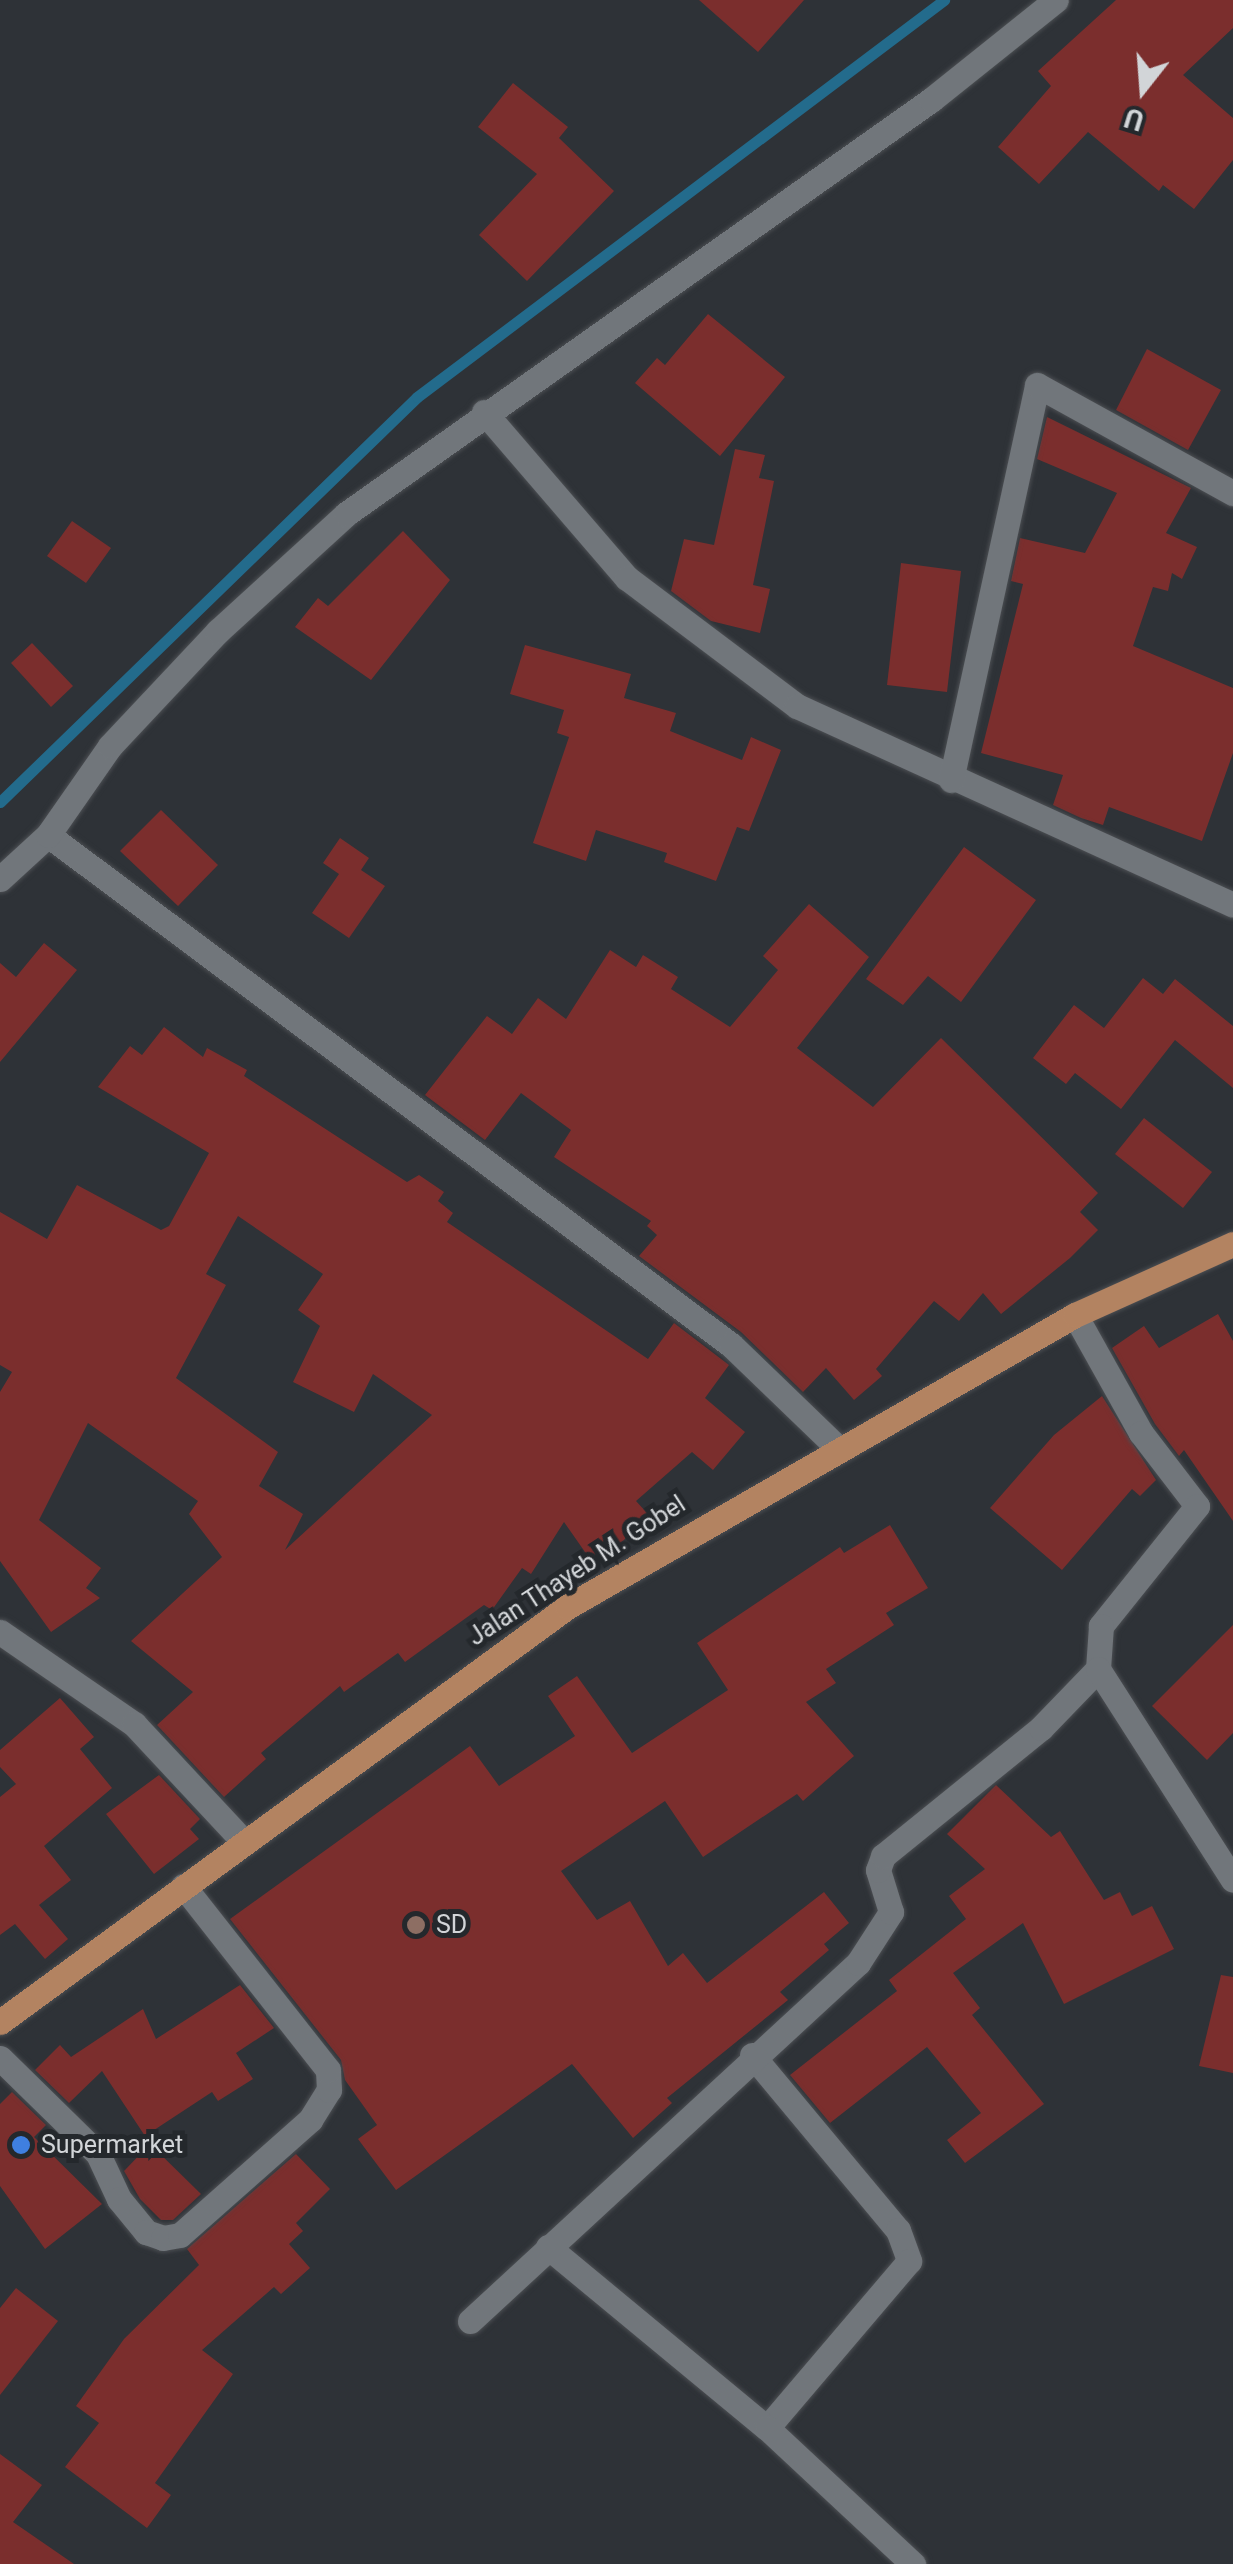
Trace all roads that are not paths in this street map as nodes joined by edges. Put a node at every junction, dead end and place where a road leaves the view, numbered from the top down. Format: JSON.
{"nodes":[{"id":1,"x":1056,"y":0,"type":"edge"},
{"id":2,"x":484,"y":412,"type":"junction"},
{"id":3,"x":1233,"y":493,"type":"edge"},
{"id":4,"x":951,"y":780,"type":"junction"},
{"id":5,"x":48,"y":835,"type":"junction"},
{"id":6,"x":0,"y":879,"type":"edge"},
{"id":7,"x":1233,"y":905,"type":"edge"},
{"id":8,"x":1233,"y":1244,"type":"edge"},
{"id":9,"x":1075,"y":1316,"type":"junction"},
{"id":10,"x":836,"y":1446,"type":"junction"},
{"id":11,"x":0,"y":1632,"type":"edge"},
{"id":12,"x":1098,"y":1669,"type":"junction"},
{"id":13,"x":244,"y":1842,"type":"junction"},
{"id":14,"x":1233,"y":1880,"type":"edge"},
{"id":15,"x":183,"y":1886,"type":"junction"},
{"id":16,"x":0,"y":2022,"type":"edge"},
{"id":17,"x":752,"y":2055,"type":"junction"},
{"id":18,"x":0,"y":2058,"type":"edge"},
{"id":19,"x":548,"y":2247,"type":"junction"},
{"id":20,"x":470,"y":2321,"type":"dead end"},
{"id":21,"x":767,"y":2428,"type":"junction"},
{"id":22,"x":913,"y":2564,"type":"edge"}],
"edges":[{"from":1,"to":2,"type":"street"},
{"from":2,"to":4,"type":"street"},
{"from":2,"to":5,"type":"street"},
{"from":3,"to":4,"type":"street"},
{"from":4,"to":7,"type":"street"},
{"from":5,"to":6,"type":"street"},
{"from":5,"to":10,"type":"street"},
{"from":8,"to":9,"type":"main road","name":"Jalan Thayeb M. Gobel"},
{"from":9,"to":10,"type":"main road","name":"Jalan Thayeb M. Gobel"},
{"from":9,"to":12,"type":"street"},
{"from":10,"to":13,"type":"main road","name":"Jalan Thayeb M. Gobel"},
{"from":11,"to":13,"type":"street"},
{"from":12,"to":14,"type":"street"},
{"from":12,"to":17,"type":"street"},
{"from":13,"to":15,"type":"main road","name":"Jalan Thayeb M. Gobel"},
{"from":15,"to":16,"type":"main road","name":"Jalan Thayeb M. Gobel"},
{"from":15,"to":18,"type":"street"},
{"from":17,"to":19,"type":"street"},
{"from":17,"to":21,"type":"street"},
{"from":19,"to":20,"type":"street"},
{"from":19,"to":21,"type":"street"},
{"from":21,"to":22,"type":"street"}]}
